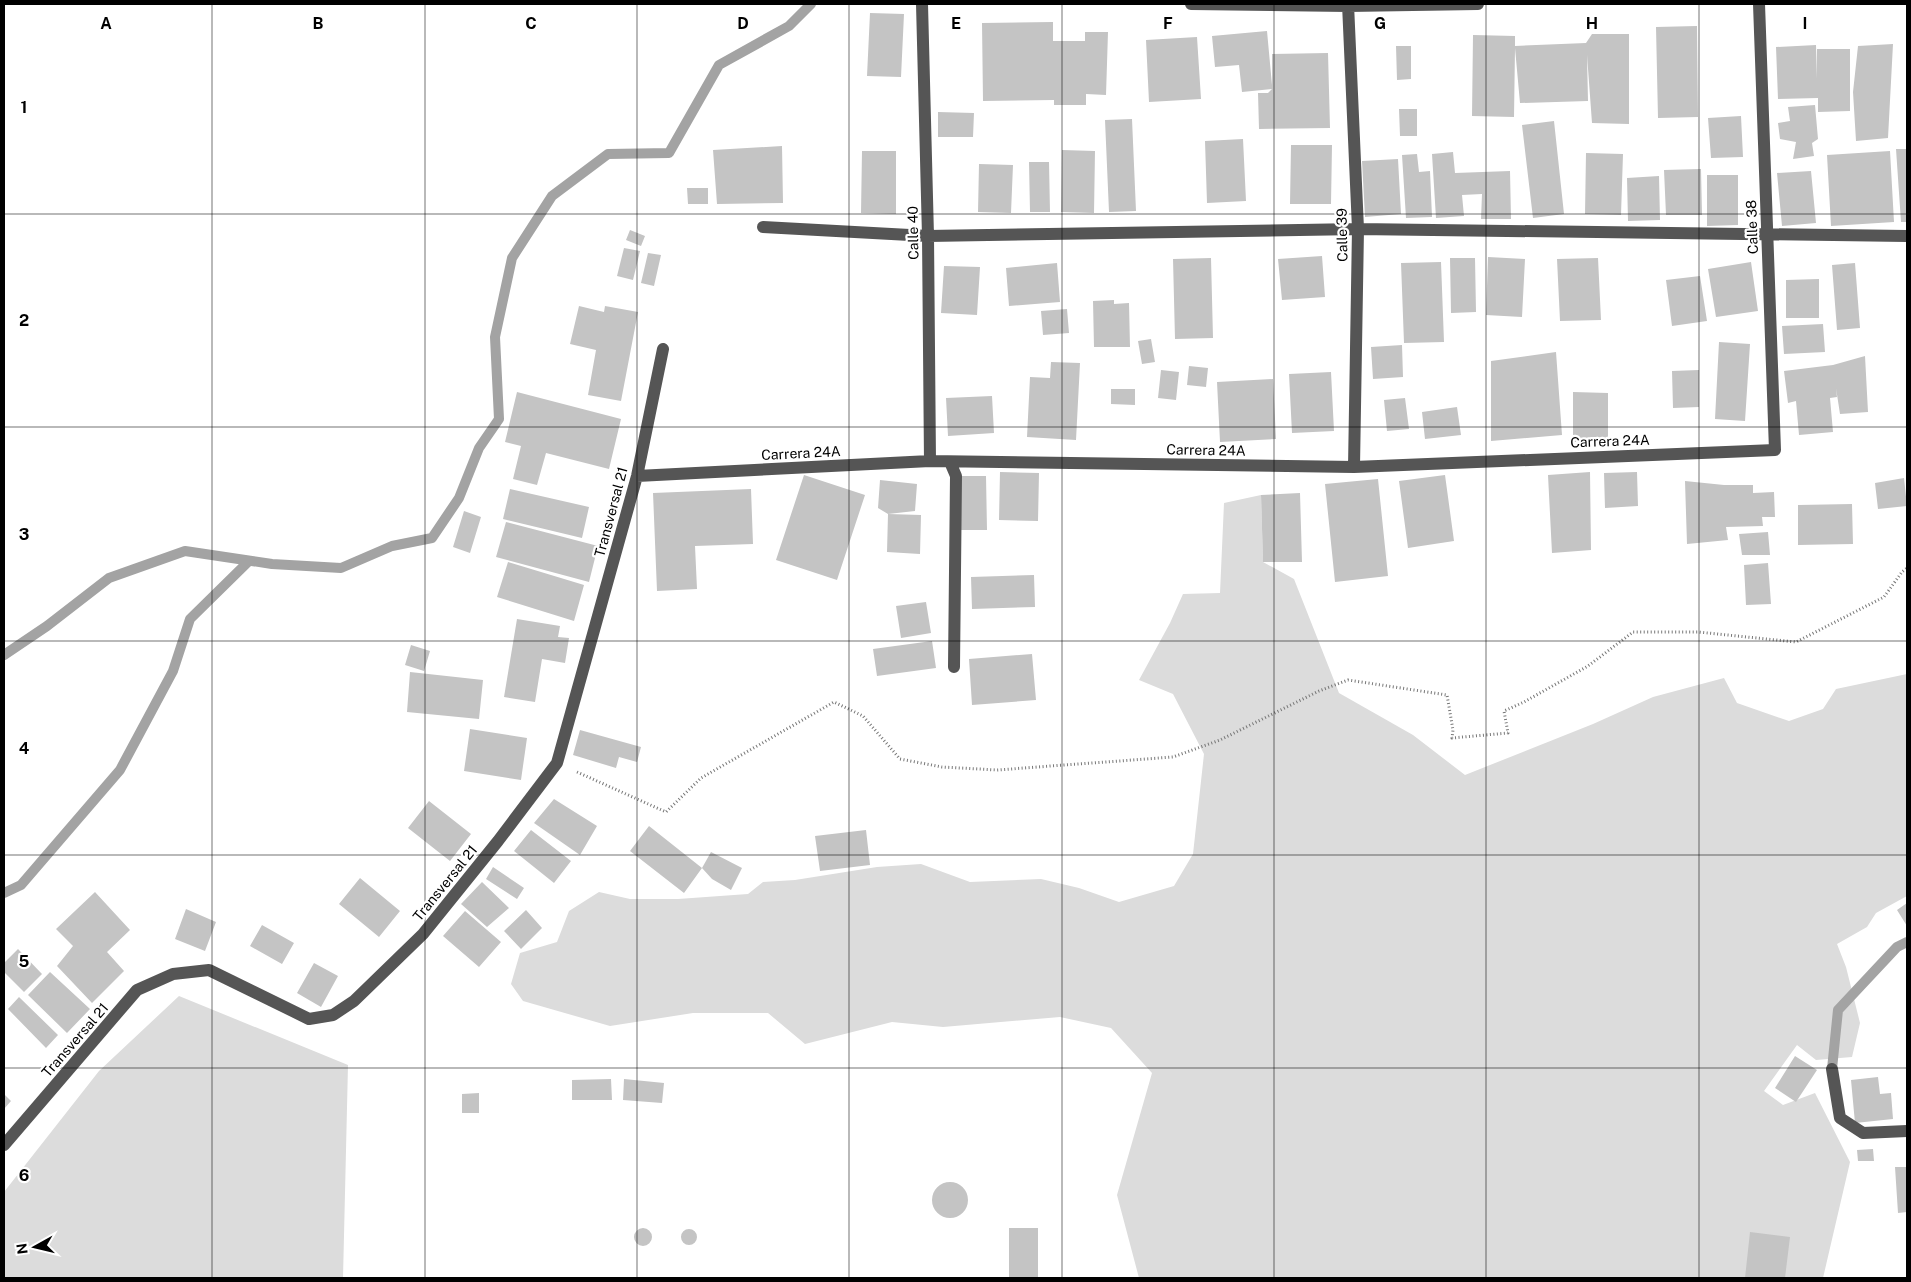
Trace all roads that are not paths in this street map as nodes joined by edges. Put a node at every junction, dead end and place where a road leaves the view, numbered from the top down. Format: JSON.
{"nodes":[{"id":1,"x":922,"y":4,"type":"edge"},
{"id":2,"x":1191,"y":4,"type":"edge"},
{"id":3,"x":1478,"y":4,"type":"edge"},
{"id":4,"x":1759,"y":4,"type":"edge"},
{"id":5,"x":1348,"y":5,"type":"edge"},
{"id":6,"x":763,"y":227,"type":"dead end"},
{"id":7,"x":1358,"y":229,"type":"junction"},
{"id":8,"x":1767,"y":234,"type":"junction"},
{"id":9,"x":928,"y":236,"type":"junction"},
{"id":10,"x":1907,"y":236,"type":"edge"},
{"id":11,"x":663,"y":349,"type":"dead end"},
{"id":12,"x":1775,"y":450,"type":"joint"},
{"id":13,"x":930,"y":461,"type":"junction"},
{"id":14,"x":950,"y":462,"type":"junction"},
{"id":15,"x":1354,"y":467,"type":"junction"},
{"id":16,"x":637,"y":476,"type":"junction"},
{"id":17,"x":954,"y":667,"type":"dead end"},
{"id":18,"x":1832,"y":1069,"type":"dead end"},
{"id":19,"x":1907,"y":1131,"type":"edge"},
{"id":20,"x":4,"y":1145,"type":"edge"}],
"edges":[{"from":1,"to":9,"type":"street","name":"Calle 40"},
{"from":2,"to":5,"type":"street"},
{"from":3,"to":5,"type":"street"},
{"from":4,"to":8,"type":"street","name":"Calle 38"},
{"from":5,"to":7,"type":"street","name":"Calle 39"},
{"from":6,"to":9,"type":"street"},
{"from":7,"to":8,"type":"street"},
{"from":7,"to":9,"type":"street"},
{"from":7,"to":15,"type":"street","name":"Calle 39"},
{"from":8,"to":10,"type":"street"},
{"from":8,"to":12,"type":"street","name":"Calle 38"},
{"from":9,"to":13,"type":"street","name":"Calle 40"},
{"from":11,"to":16,"type":"street","name":"Transversal 21"},
{"from":12,"to":15,"type":"street","name":"Carrera 24A"},
{"from":13,"to":14,"type":"street","name":"Carrera 24A"},
{"from":13,"to":16,"type":"street","name":"Carrera 24A"},
{"from":14,"to":15,"type":"street","name":"Carrera 24A"},
{"from":14,"to":17,"type":"street"},
{"from":16,"to":20,"type":"street","name":"Transversal 21"},
{"from":18,"to":19,"type":"street"}]}
